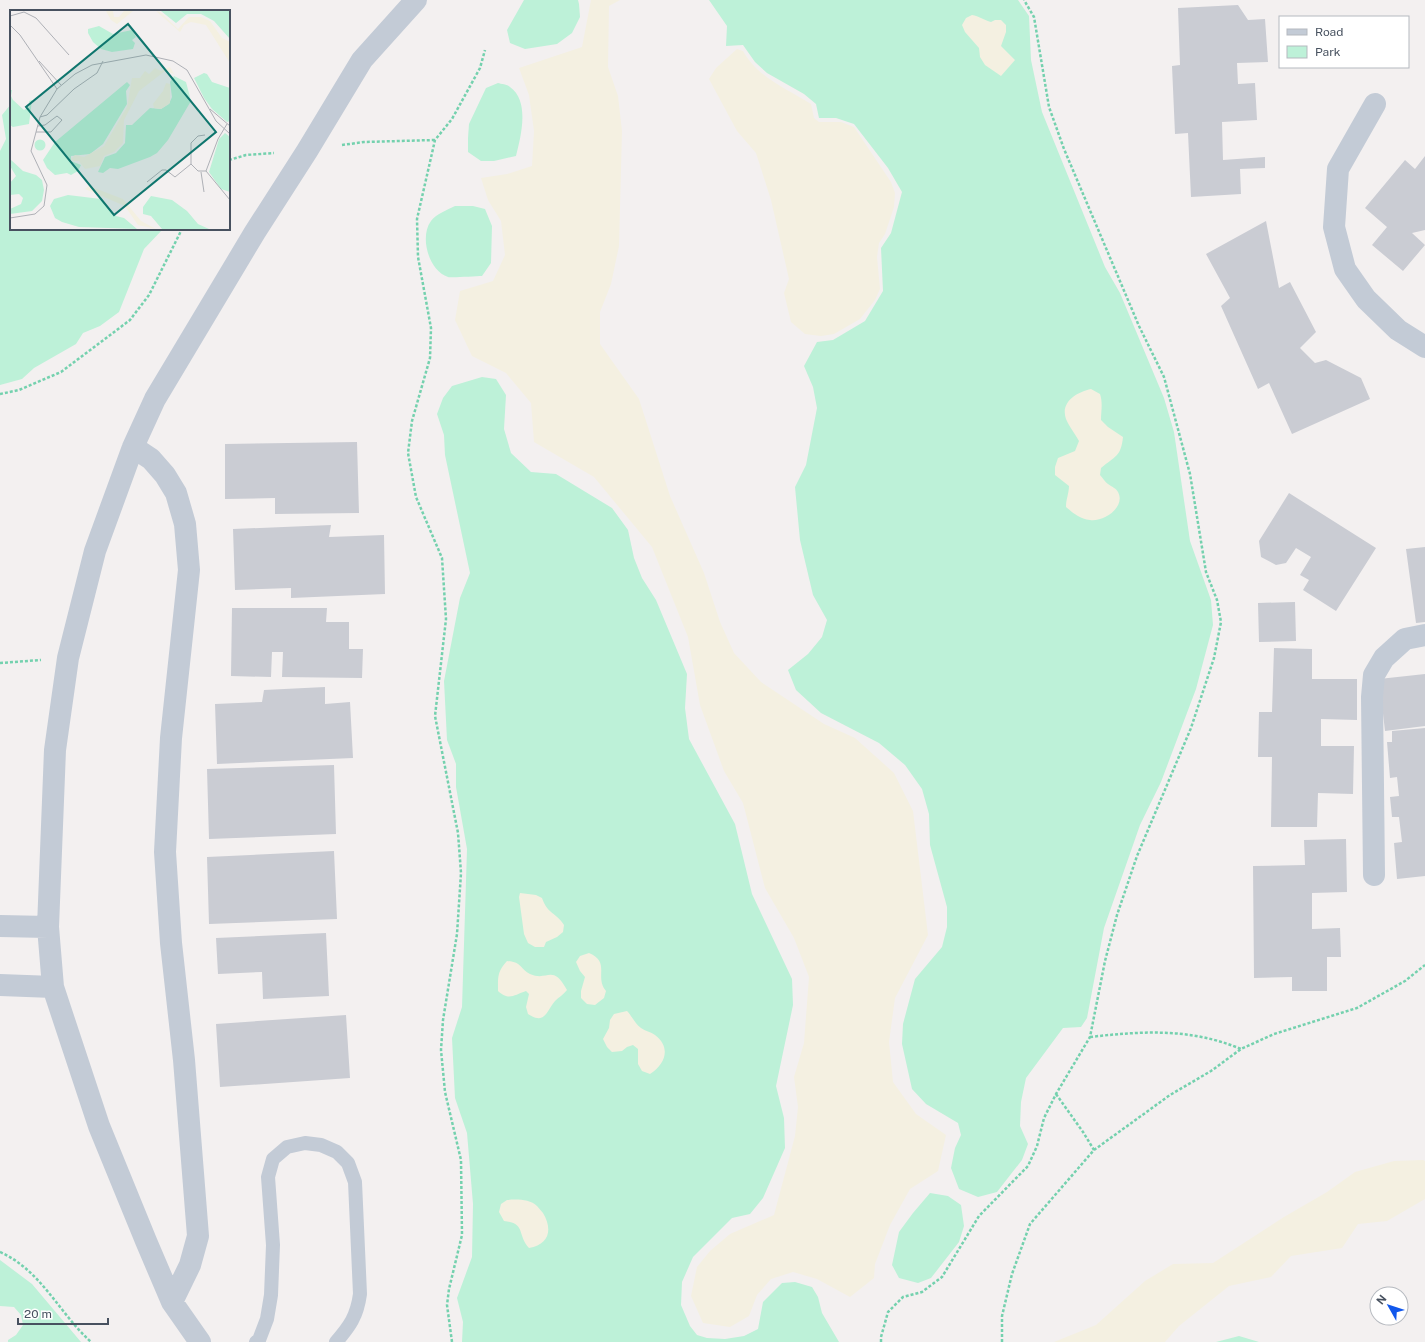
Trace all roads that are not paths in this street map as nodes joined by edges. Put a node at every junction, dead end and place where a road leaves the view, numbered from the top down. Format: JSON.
{"nodes":[{"id":1,"x":416,"y":0,"type":"edge"},
{"id":2,"x":1375,"y":104,"type":"dead end"},
{"id":3,"x":1425,"y":347,"type":"edge"},
{"id":4,"x":133,"y":446,"type":"junction"},
{"id":5,"x":1425,"y":636,"type":"edge"},
{"id":6,"x":1374,"y":875,"type":"dead end"},
{"id":7,"x":0,"y":926,"type":"edge"},
{"id":8,"x":48,"y":927,"type":"junction"},
{"id":9,"x":0,"y":985,"type":"edge"},
{"id":10,"x":53,"y":987,"type":"junction"},
{"id":11,"x":172,"y":1302,"type":"junction"},
{"id":12,"x":262,"y":1341,"type":"edge"},
{"id":13,"x":200,"y":1342,"type":"edge"},
{"id":14,"x":336,"y":1342,"type":"edge"}],
"edges":[{"from":1,"to":4,"type":"street"},
{"from":2,"to":3,"type":"street"},
{"from":4,"to":8,"type":"street"},
{"from":4,"to":11,"type":"street"},
{"from":5,"to":6,"type":"street"},
{"from":7,"to":8,"type":"street"},
{"from":8,"to":10,"type":"street"},
{"from":9,"to":10,"type":"street"},
{"from":10,"to":11,"type":"street"},
{"from":11,"to":13,"type":"street"},
{"from":12,"to":14,"type":"lane"}]}
